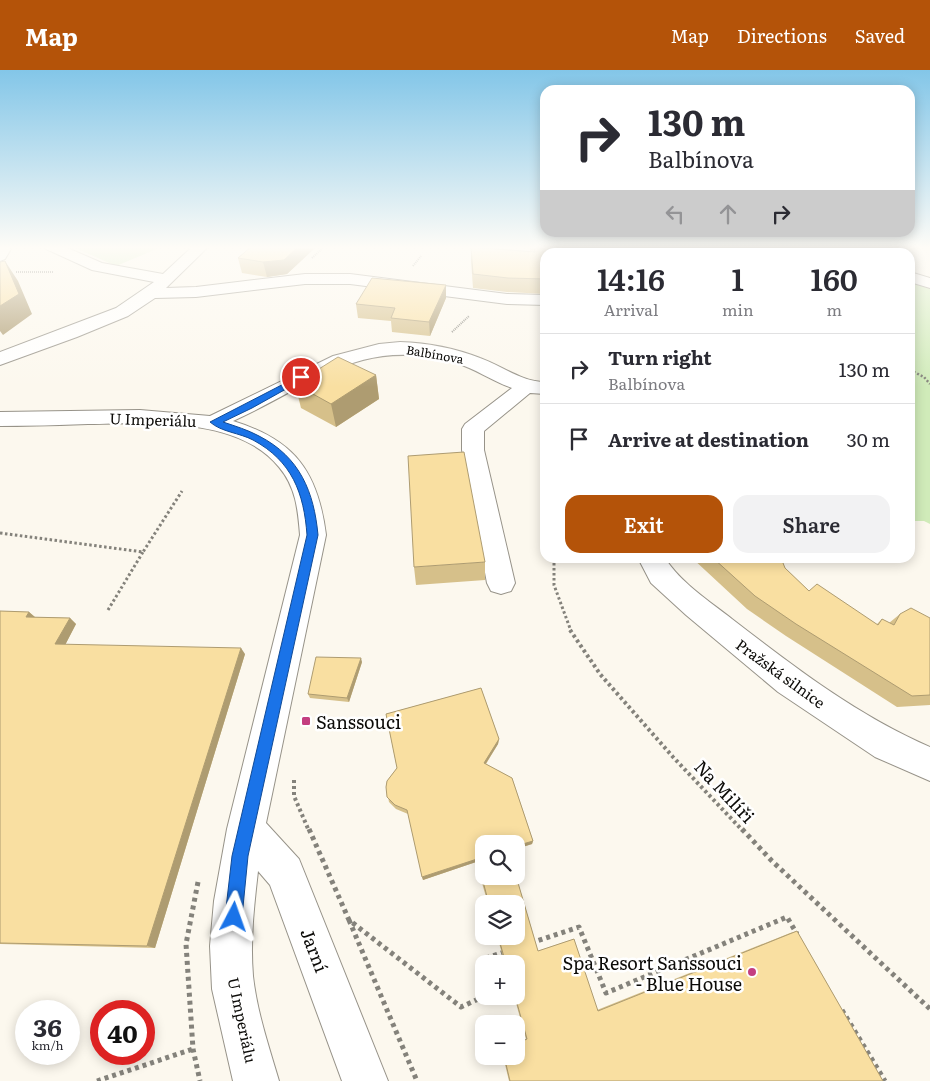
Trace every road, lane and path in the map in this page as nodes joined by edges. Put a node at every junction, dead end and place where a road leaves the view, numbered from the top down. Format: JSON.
{"nodes":[{"id":1,"x":152,"y":293,"type":"edge"},
{"id":2,"x":461,"y":293,"type":"edge"},
{"id":3,"x":540,"y":300,"type":"edge"},
{"id":4,"x":0,"y":359,"type":"edge"},
{"id":5,"x":915,"y":372,"type":"edge"},
{"id":6,"x":930,"y":384,"type":"edge"},
{"id":7,"x":536,"y":386,"type":"edge"},
{"id":8,"x":0,"y":419,"type":"edge"},
{"id":9,"x":215,"y":422,"type":"junction"},
{"id":10,"x":182,"y":491,"type":"dead end"},
{"id":11,"x":0,"y":533,"type":"edge"},
{"id":12,"x":143,"y":552,"type":"junction"},
{"id":13,"x":554,"y":563,"type":"edge"},
{"id":14,"x":654,"y":563,"type":"edge"},
{"id":15,"x":501,"y":582,"type":"dead end"},
{"id":16,"x":108,"y":610,"type":"dead end"},
{"id":17,"x":930,"y":764,"type":"edge"},
{"id":18,"x":294,"y":778,"type":"dead end"},
{"id":19,"x":246,"y":829,"type":"junction"},
{"id":20,"x":199,"y":880,"type":"dead end"},
{"id":21,"x":349,"y":920,"type":"junction"},
{"id":22,"x":802,"y":942,"type":"edge"},
{"id":23,"x":527,"y":944,"type":"edge"},
{"id":24,"x":509,"y":950,"type":"edge"},
{"id":25,"x":495,"y":955,"type":"edge"},
{"id":26,"x":475,"y":1001,"type":"edge"},
{"id":27,"x":841,"y":1007,"type":"edge"},
{"id":28,"x":930,"y":1009,"type":"edge"},
{"id":29,"x":193,"y":1049,"type":"junction"},
{"id":30,"x":97,"y":1081,"type":"edge"},
{"id":31,"x":200,"y":1081,"type":"edge"},
{"id":32,"x":256,"y":1081,"type":"edge"},
{"id":33,"x":366,"y":1081,"type":"edge"},
{"id":34,"x":417,"y":1081,"type":"edge"},
{"id":35,"x":885,"y":1081,"type":"edge"}],
"edges":[{"from":1,"to":4,"type":"street"},
{"from":2,"to":3,"type":"street"},
{"from":5,"to":6,"type":"path"},
{"from":7,"to":9,"type":"street","name":"Balbínova"},
{"from":7,"to":15,"type":"street"},
{"from":8,"to":9,"type":"street","name":"U Imperiálu"},
{"from":9,"to":19,"type":"street","name":"U Imperiálu"},
{"from":10,"to":12,"type":"path"},
{"from":11,"to":12,"type":"path"},
{"from":12,"to":16,"type":"path"},
{"from":13,"to":28,"type":"path","name":"Na Milíři"},
{"from":14,"to":17,"type":"street","name":"Pražská silnice"},
{"from":18,"to":21,"type":"path"},
{"from":19,"to":32,"type":"street","name":"U Imperiálu"},
{"from":19,"to":33,"type":"street","name":"Jarní"},
{"from":20,"to":29,"type":"path"},
{"from":21,"to":26,"type":"path"},
{"from":21,"to":34,"type":"path"},
{"from":22,"to":23,"type":"path"},
{"from":24,"to":25,"type":"path"},
{"from":27,"to":35,"type":"path"},
{"from":29,"to":30,"type":"path"},
{"from":29,"to":31,"type":"path"}]}
